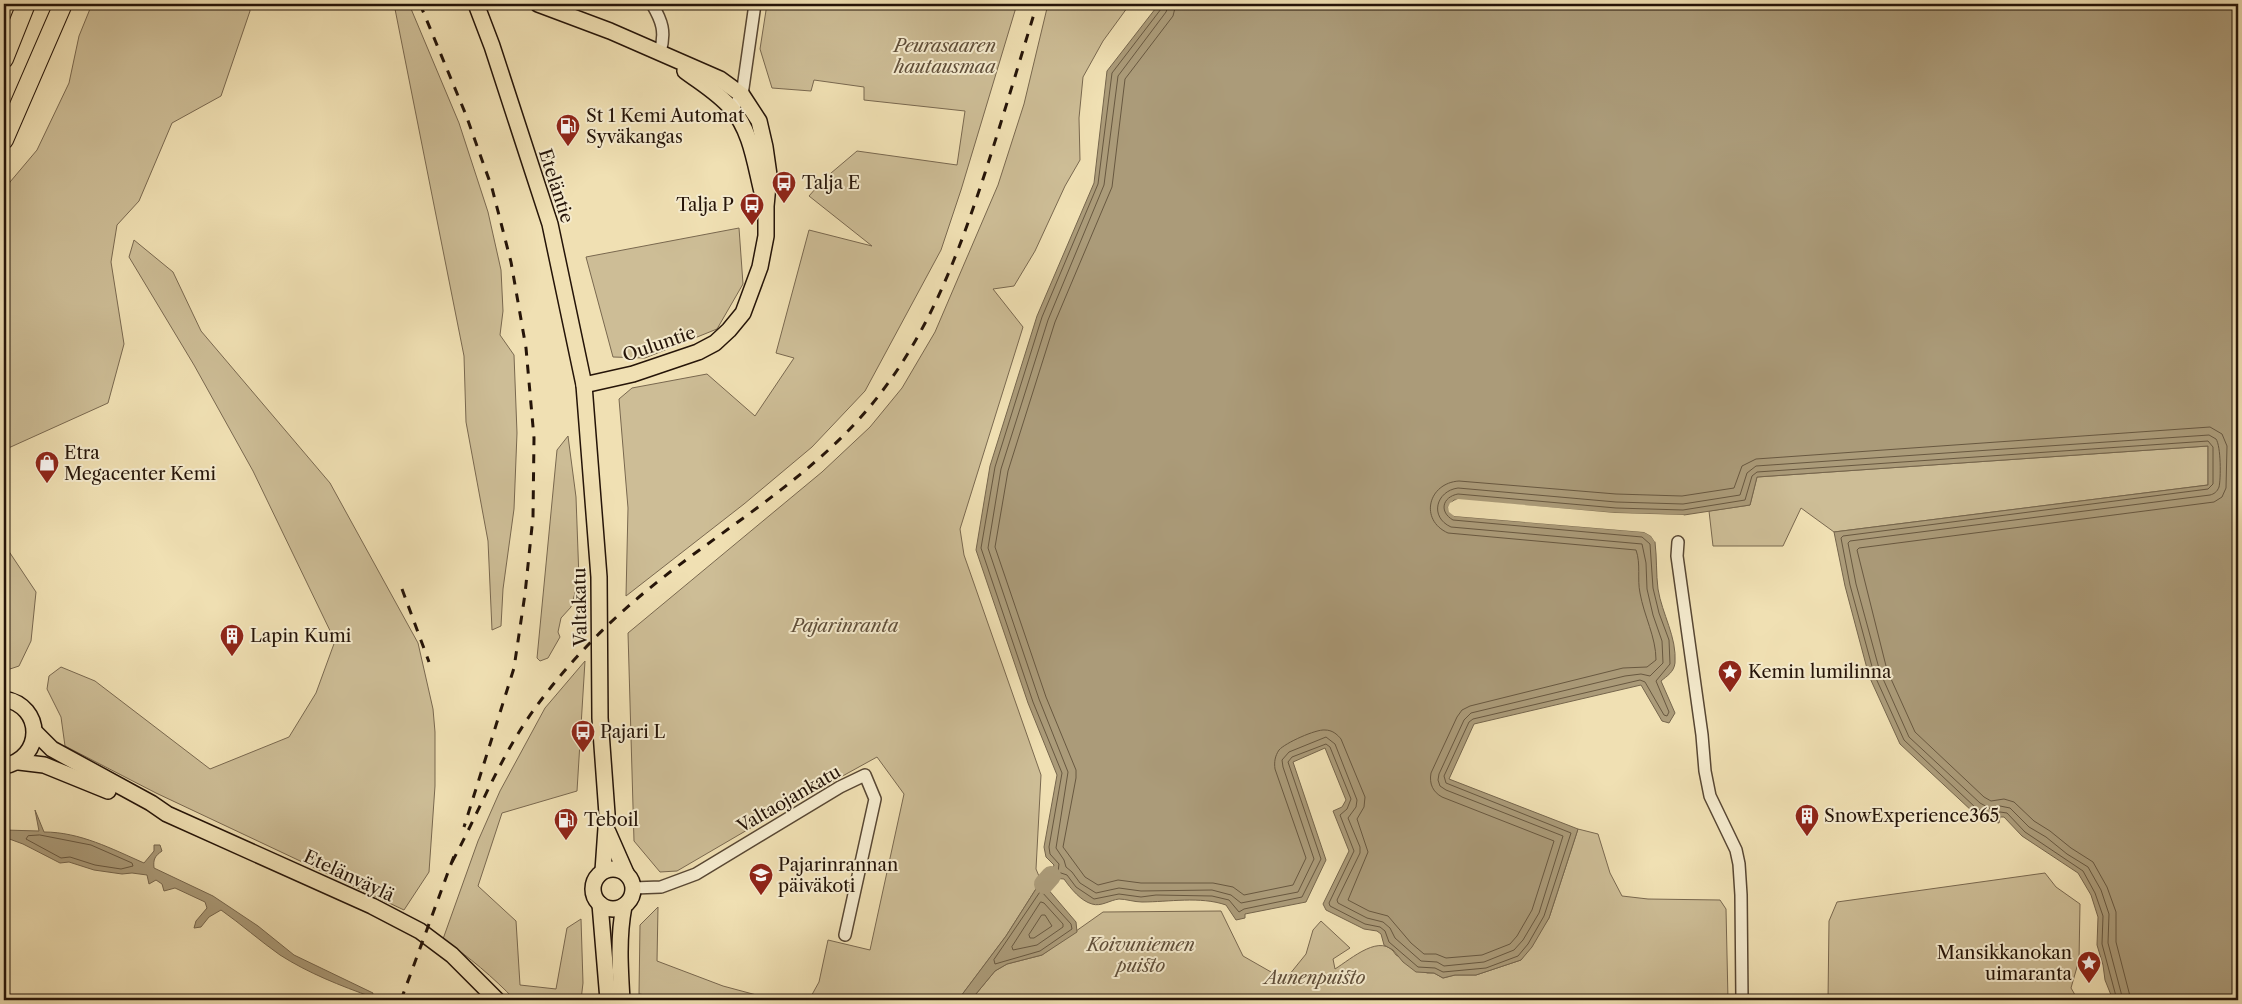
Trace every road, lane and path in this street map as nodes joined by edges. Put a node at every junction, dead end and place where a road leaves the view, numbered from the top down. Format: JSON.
{"nodes":[{"id":1,"x":26,"y":4,"type":"edge"},
{"id":2,"x":63,"y":4,"type":"edge"},
{"id":3,"x":476,"y":4,"type":"edge"},
{"id":4,"x":538,"y":4,"type":"edge"},
{"id":5,"x":652,"y":4,"type":"edge"},
{"id":6,"x":754,"y":4,"type":"edge"},
{"id":7,"x":660,"y":52,"type":"junction"},
{"id":8,"x":4,"y":59,"type":"edge"},
{"id":9,"x":742,"y":95,"type":"junction"},
{"id":10,"x":732,"y":109,"type":"junction"},
{"id":11,"x":4,"y":140,"type":"edge"},
{"id":12,"x":766,"y":206,"type":"junction"},
{"id":13,"x":584,"y":384,"type":"junction"},
{"id":14,"x":1678,"y":542,"type":"dead end"},
{"id":15,"x":4,"y":699,"type":"edge"},
{"id":16,"x":35,"y":732,"type":"junction"},
{"id":17,"x":8,"y":766,"type":"edge"},
{"id":18,"x":167,"y":814,"type":"junction"},
{"id":19,"x":607,"y":829,"type":"junction"},
{"id":20,"x":603,"y":871,"type":"junction"},
{"id":21,"x":626,"y":873,"type":"junction"},
{"id":22,"x":633,"y":888,"type":"junction"},
{"id":23,"x":600,"y":904,"type":"junction"},
{"id":24,"x":624,"y":906,"type":"junction"},
{"id":25,"x":845,"y":935,"type":"dead end"},
{"id":26,"x":498,"y":1000,"type":"edge"},
{"id":27,"x":608,"y":1000,"type":"edge"},
{"id":28,"x":622,"y":1000,"type":"edge"},
{"id":29,"x":1742,"y":1000,"type":"edge"}],
"edges":[{"from":1,"to":8,"type":"highway"},
{"from":2,"to":11,"type":"highway"},
{"from":3,"to":13,"type":"main road","name":"Eteläntie"},
{"from":4,"to":7,"type":"main road","name":"Ouluntie"},
{"from":5,"to":7,"type":"street"},
{"from":6,"to":9,"type":"street"},
{"from":7,"to":9,"type":"main road","name":"Ouluntie"},
{"from":7,"to":10,"type":"main road","name":"Ouluntie"},
{"from":9,"to":10,"type":"street"},
{"from":9,"to":12,"type":"main road","name":"Ouluntie"},
{"from":10,"to":12,"type":"main road","name":"Ouluntie"},
{"from":12,"to":13,"type":"main road","name":"Ouluntie"},
{"from":13,"to":19,"type":"main road","name":"Valtakatu"},
{"from":14,"to":29,"type":"street"},
{"from":15,"to":16,"type":"main road"},
{"from":16,"to":17,"type":"main road"},
{"from":16,"to":18,"type":"main road","name":"Etelänväylä"},
{"from":17,"to":18,"type":"main road","name":"Etelänväylä"},
{"from":18,"to":26,"type":"main road","name":"Etelänväylä"},
{"from":19,"to":20,"type":"main road","name":"Valtakatu"},
{"from":19,"to":21,"type":"main road","name":"Valtakatu"},
{"from":20,"to":21,"type":"main road"},
{"from":20,"to":23,"type":"main road"},
{"from":21,"to":22,"type":"main road"},
{"from":22,"to":24,"type":"main road"},
{"from":22,"to":25,"type":"street","name":"Valtaojankatu"},
{"from":23,"to":24,"type":"main road"},
{"from":23,"to":27,"type":"main road"},
{"from":24,"to":28,"type":"main road"}]}
